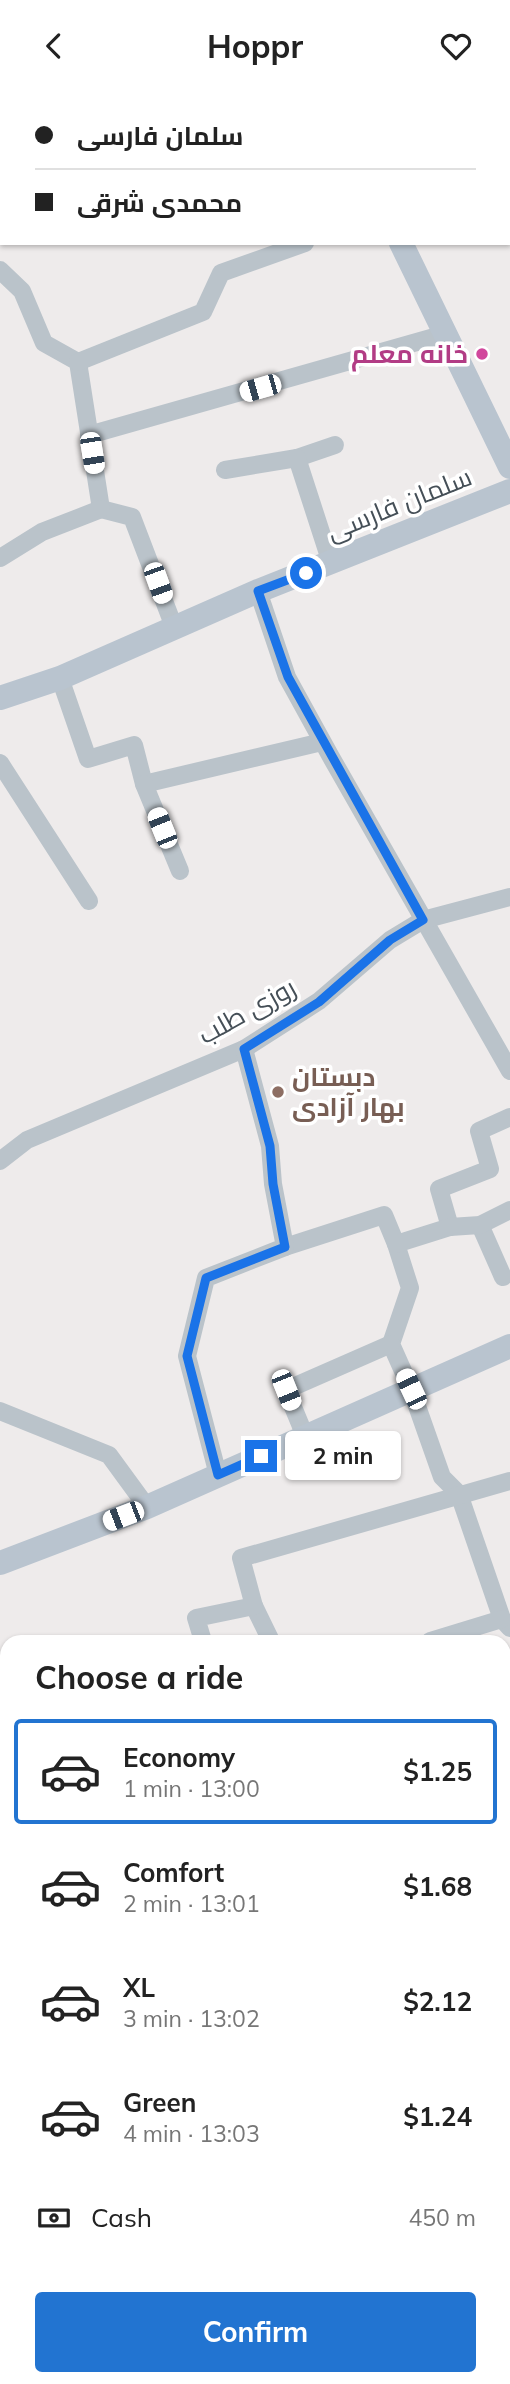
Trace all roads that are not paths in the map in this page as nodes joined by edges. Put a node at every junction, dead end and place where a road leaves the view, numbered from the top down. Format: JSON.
{"nodes":[{"id":1,"x":299,"y":245,"type":"edge"},
{"id":2,"x":402,"y":245,"type":"edge"},
{"id":3,"x":0,"y":270,"type":"edge"},
{"id":4,"x":445,"y":334,"type":"junction"},
{"id":5,"x":78,"y":362,"type":"junction"},
{"id":6,"x":89,"y":435,"type":"junction"},
{"id":7,"x":335,"y":445,"type":"dead end"},
{"id":8,"x":297,"y":458,"type":"junction"},
{"id":9,"x":510,"y":467,"type":"edge"},
{"id":10,"x":225,"y":470,"type":"dead end"},
{"id":11,"x":510,"y":491,"type":"edge"},
{"id":12,"x":101,"y":509,"type":"junction"},
{"id":13,"x":0,"y":558,"type":"edge"},
{"id":14,"x":331,"y":563,"type":"junction"},
{"id":15,"x":258,"y":591,"type":"junction"},
{"id":16,"x":174,"y":627,"type":"junction"},
{"id":17,"x":60,"y":678,"type":"junction"},
{"id":18,"x":0,"y":698,"type":"edge"},
{"id":19,"x":322,"y":742,"type":"junction"},
{"id":20,"x":1,"y":770,"type":"edge"},
{"id":21,"x":145,"y":784,"type":"junction"},
{"id":22,"x":180,"y":871,"type":"dead end"},
{"id":23,"x":510,"y":897,"type":"edge"},
{"id":24,"x":89,"y":901,"type":"dead end"},
{"id":25,"x":423,"y":920,"type":"junction"},
{"id":26,"x":244,"y":1049,"type":"junction"},
{"id":27,"x":510,"y":1070,"type":"edge"},
{"id":28,"x":510,"y":1117,"type":"edge"},
{"id":29,"x":0,"y":1161,"type":"edge"},
{"id":30,"x":510,"y":1210,"type":"edge"},
{"id":31,"x":480,"y":1225,"type":"junction"},
{"id":32,"x":450,"y":1227,"type":"junction"},
{"id":33,"x":396,"y":1244,"type":"junction"},
{"id":34,"x":285,"y":1247,"type":"junction"},
{"id":35,"x":503,"y":1277,"type":"dead end"},
{"id":36,"x":391,"y":1344,"type":"junction"},
{"id":37,"x":510,"y":1346,"type":"edge"},
{"id":38,"x":411,"y":1389,"type":"junction"},
{"id":39,"x":0,"y":1411,"type":"edge"},
{"id":40,"x":305,"y":1436,"type":"junction"},
{"id":41,"x":218,"y":1475,"type":"junction"},
{"id":42,"x":510,"y":1481,"type":"edge"},
{"id":43,"x":459,"y":1494,"type":"junction"},
{"id":44,"x":147,"y":1507,"type":"junction"},
{"id":45,"x":0,"y":1563,"type":"edge"},
{"id":46,"x":254,"y":1606,"type":"junction"},
{"id":47,"x":506,"y":1624,"type":"edge"},
{"id":48,"x":201,"y":1635,"type":"edge"},
{"id":49,"x":268,"y":1635,"type":"edge"},
{"id":50,"x":457,"y":1635,"type":"edge"}],
"edges":[{"from":1,"to":5,"type":"street"},
{"from":2,"to":4,"type":"main road"},
{"from":3,"to":5,"type":"street"},
{"from":4,"to":6,"type":"street"},
{"from":4,"to":9,"type":"main road"},
{"from":5,"to":6,"type":"street"},
{"from":6,"to":12,"type":"street"},
{"from":7,"to":8,"type":"street"},
{"from":8,"to":10,"type":"street"},
{"from":8,"to":14,"type":"street"},
{"from":11,"to":14,"type":"main road","name":"سلمان فارسی"},
{"from":12,"to":13,"type":"street"},
{"from":12,"to":16,"type":"street"},
{"from":14,"to":15,"type":"main road","name":"سلمان فارسی"},
{"from":15,"to":16,"type":"main road","name":"سلمان فارسی"},
{"from":15,"to":19,"type":"street"},
{"from":16,"to":17,"type":"main road","name":"سلمان فارسی"},
{"from":17,"to":18,"type":"main road","name":"سلمان فارسی"},
{"from":17,"to":21,"type":"street"},
{"from":19,"to":21,"type":"street"},
{"from":19,"to":25,"type":"street"},
{"from":20,"to":24,"type":"street"},
{"from":21,"to":22,"type":"street"},
{"from":23,"to":25,"type":"street","name":"روزی طلب"},
{"from":25,"to":26,"type":"street","name":"روزی طلب"},
{"from":25,"to":27,"type":"street"},
{"from":26,"to":29,"type":"street","name":"روزی طلب"},
{"from":26,"to":34,"type":"street"},
{"from":28,"to":32,"type":"street"},
{"from":30,"to":31,"type":"street"},
{"from":31,"to":32,"type":"street"},
{"from":31,"to":35,"type":"street"},
{"from":32,"to":33,"type":"street"},
{"from":33,"to":34,"type":"street"},
{"from":33,"to":36,"type":"street"},
{"from":34,"to":41,"type":"street"},
{"from":36,"to":38,"type":"street"},
{"from":36,"to":40,"type":"street"},
{"from":37,"to":38,"type":"main road"},
{"from":38,"to":40,"type":"main road"},
{"from":38,"to":43,"type":"street"},
{"from":39,"to":44,"type":"street"},
{"from":40,"to":41,"type":"main road"},
{"from":41,"to":44,"type":"main road"},
{"from":42,"to":43,"type":"street"},
{"from":43,"to":46,"type":"street"},
{"from":43,"to":47,"type":"street"},
{"from":44,"to":45,"type":"main road"},
{"from":46,"to":48,"type":"street"},
{"from":46,"to":49,"type":"street"},
{"from":47,"to":50,"type":"street"}]}
